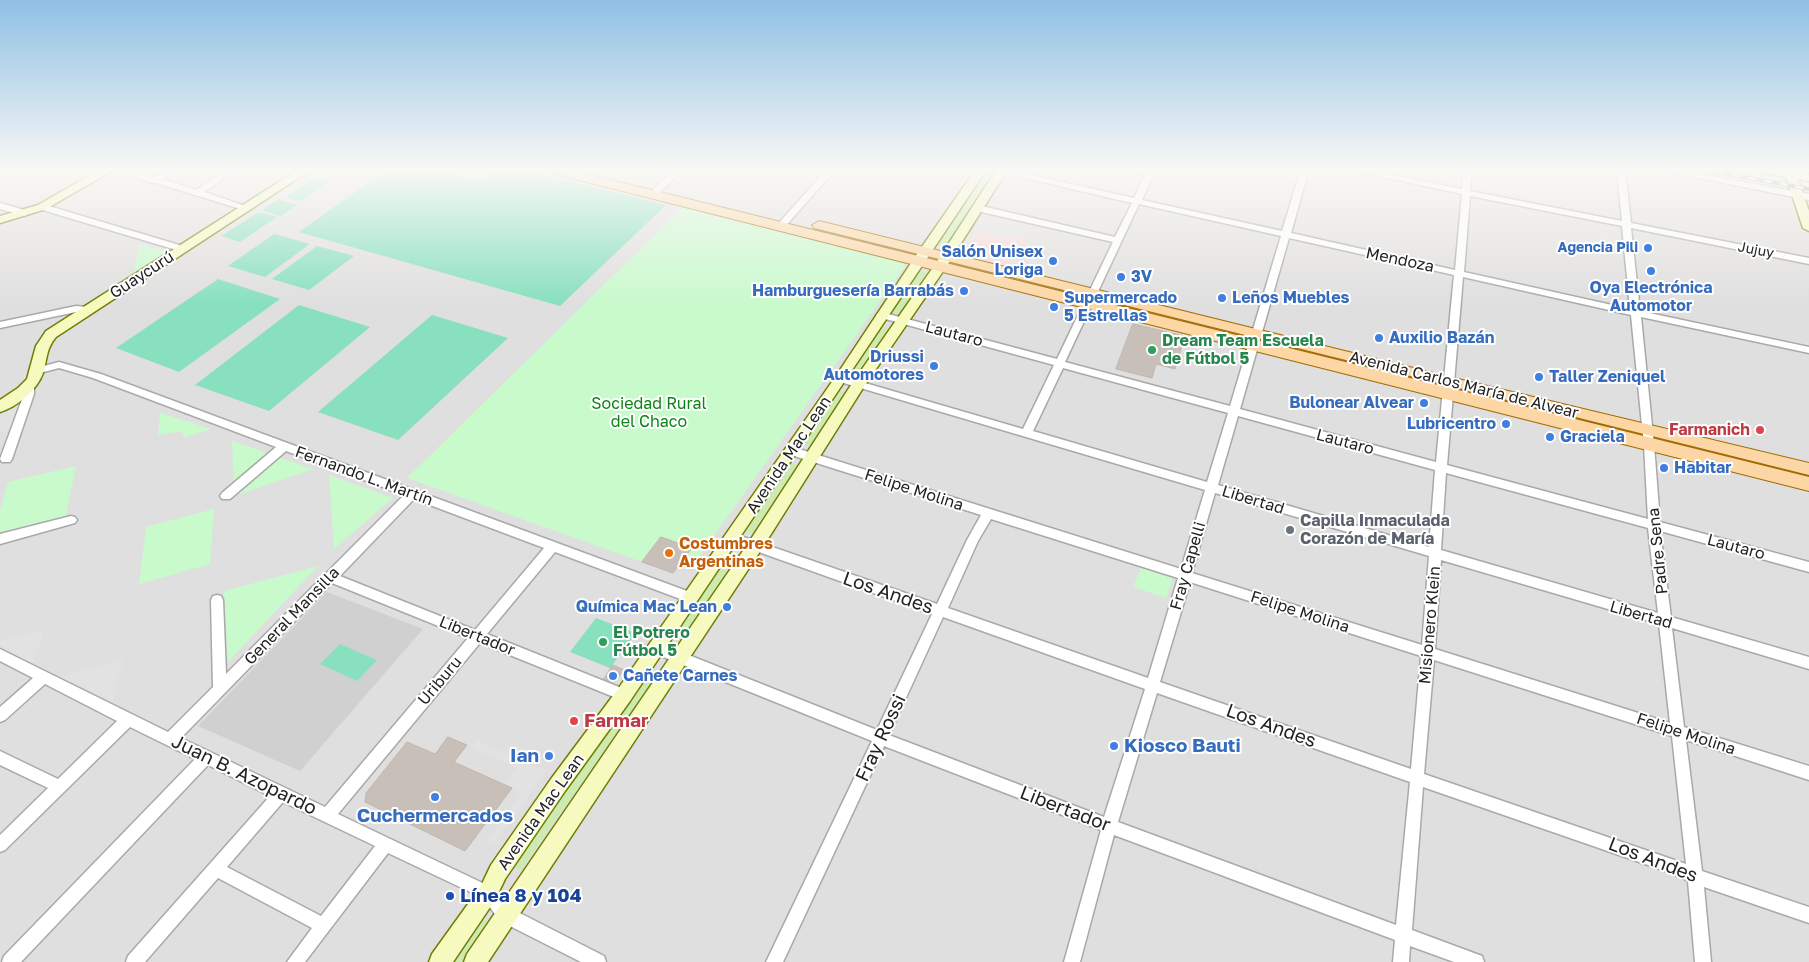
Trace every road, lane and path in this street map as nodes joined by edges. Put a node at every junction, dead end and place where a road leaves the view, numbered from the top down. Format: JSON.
{"nodes":[{"id":1,"x":21,"y":214,"type":"edge"},
{"id":2,"x":65,"y":214,"type":"edge"},
{"id":3,"x":238,"y":214,"type":"edge"},
{"id":4,"x":753,"y":214,"type":"edge"},
{"id":5,"x":792,"y":214,"type":"edge"},
{"id":6,"x":951,"y":214,"type":"edge"},
{"id":7,"x":974,"y":214,"type":"edge"},
{"id":8,"x":1004,"y":214,"type":"edge"},
{"id":9,"x":1130,"y":214,"type":"edge"},
{"id":10,"x":1187,"y":214,"type":"edge"},
{"id":11,"x":1291,"y":214,"type":"edge"},
{"id":12,"x":1464,"y":214,"type":"edge"},
{"id":13,"x":1570,"y":214,"type":"edge"},
{"id":14,"x":1625,"y":214,"type":"edge"},
{"id":15,"x":1806,"y":214,"type":"edge"},
{"id":16,"x":0,"y":220,"type":"edge"},
{"id":17,"x":785,"y":222,"type":"junction"},
{"id":18,"x":1626,"y":225,"type":"junction"},
{"id":19,"x":1809,"y":228,"type":"edge"},
{"id":20,"x":1285,"y":235,"type":"junction"},
{"id":21,"x":1117,"y":240,"type":"junction"},
{"id":22,"x":182,"y":249,"type":"junction"},
{"id":23,"x":921,"y":257,"type":"junction"},
{"id":24,"x":1809,"y":261,"type":"edge"},
{"id":25,"x":943,"y":262,"type":"junction"},
{"id":26,"x":1460,"y":273,"type":"junction"},
{"id":27,"x":1091,"y":298,"type":"junction"},
{"id":28,"x":88,"y":310,"type":"junction"},
{"id":29,"x":1636,"y":314,"type":"junction"},
{"id":30,"x":881,"y":315,"type":"junction"},
{"id":31,"x":902,"y":320,"type":"junction"},
{"id":32,"x":0,"y":325,"type":"edge"},
{"id":33,"x":1255,"y":339,"type":"junction"},
{"id":34,"x":1809,"y":350,"type":"edge"},
{"id":35,"x":1060,"y":362,"type":"junction"},
{"id":36,"x":36,"y":371,"type":"junction"},
{"id":37,"x":840,"y":380,"type":"junction"},
{"id":38,"x":858,"y":385,"type":"junction"},
{"id":39,"x":29,"y":386,"type":"junction"},
{"id":40,"x":1450,"y":388,"type":"junction"},
{"id":41,"x":0,"y":407,"type":"edge"},
{"id":42,"x":1233,"y":411,"type":"junction"},
{"id":43,"x":1026,"y":434,"type":"junction"},
{"id":44,"x":1648,"y":437,"type":"junction"},
{"id":45,"x":284,"y":446,"type":"junction"},
{"id":46,"x":792,"y":451,"type":"junction"},
{"id":47,"x":813,"y":458,"type":"junction"},
{"id":48,"x":6,"y":459,"type":"dead end"},
{"id":49,"x":1441,"y":468,"type":"junction"},
{"id":50,"x":1809,"y":469,"type":"edge"},
{"id":51,"x":1809,"y":476,"type":"edge"},
{"id":52,"x":1809,"y":484,"type":"edge"},
{"id":53,"x":1211,"y":488,"type":"junction"},
{"id":54,"x":413,"y":493,"type":"junction"},
{"id":55,"x":226,"y":496,"type":"dead end"},
{"id":56,"x":988,"y":514,"type":"junction"},
{"id":57,"x":71,"y":520,"type":"dead end"},
{"id":58,"x":1654,"y":526,"type":"junction"},
{"id":59,"x":732,"y":538,"type":"junction"},
{"id":60,"x":0,"y":539,"type":"edge"},
{"id":61,"x":754,"y":546,"type":"junction"},
{"id":62,"x":552,"y":547,"type":"junction"},
{"id":63,"x":1435,"y":555,"type":"junction"},
{"id":64,"x":1809,"y":567,"type":"edge"},
{"id":65,"x":1185,"y":575,"type":"junction"},
{"id":66,"x":330,"y":577,"type":"junction"},
{"id":67,"x":691,"y":598,"type":"junction"},
{"id":68,"x":218,"y":600,"type":"dead end"},
{"id":69,"x":940,"y":612,"type":"junction"},
{"id":70,"x":1666,"y":622,"type":"junction"},
{"id":71,"x":477,"y":636,"type":"junction"},
{"id":72,"x":656,"y":648,"type":"junction"},
{"id":73,"x":1428,"y":652,"type":"junction"},
{"id":74,"x":0,"y":655,"type":"edge"},
{"id":75,"x":679,"y":657,"type":"junction"},
{"id":76,"x":1809,"y":663,"type":"edge"},
{"id":77,"x":43,"y":678,"type":"junction"},
{"id":78,"x":1153,"y":685,"type":"junction"},
{"id":79,"x":220,"y":690,"type":"junction"},
{"id":80,"x":624,"y":695,"type":"junction"},
{"id":81,"x":0,"y":716,"type":"edge"},
{"id":82,"x":128,"y":720,"type":"junction"},
{"id":83,"x":1678,"y":732,"type":"junction"},
{"id":84,"x":881,"y":738,"type":"junction"},
{"id":85,"x":171,"y":739,"type":"junction"},
{"id":86,"x":206,"y":757,"type":"junction"},
{"id":87,"x":0,"y":758,"type":"edge"},
{"id":88,"x":1809,"y":773,"type":"edge"},
{"id":89,"x":1417,"y":778,"type":"junction"},
{"id":90,"x":60,"y":787,"type":"junction"},
{"id":91,"x":282,"y":793,"type":"junction"},
{"id":92,"x":328,"y":816,"type":"junction"},
{"id":93,"x":1109,"y":826,"type":"junction"},
{"id":94,"x":386,"y":844,"type":"junction"},
{"id":95,"x":0,"y":845,"type":"edge"},
{"id":96,"x":216,"y":869,"type":"junction"},
{"id":97,"x":1695,"y":876,"type":"junction"},
{"id":98,"x":488,"y":893,"type":"junction"},
{"id":99,"x":506,"y":915,"type":"junction"},
{"id":100,"x":1809,"y":916,"type":"edge"},
{"id":101,"x":323,"y":925,"type":"junction"},
{"id":102,"x":1403,"y":935,"type":"junction"},
{"id":103,"x":10,"y":962,"type":"edge"},
{"id":104,"x":134,"y":962,"type":"edge"},
{"id":105,"x":295,"y":962,"type":"edge"},
{"id":106,"x":440,"y":962,"type":"edge"},
{"id":107,"x":475,"y":962,"type":"edge"},
{"id":108,"x":598,"y":962,"type":"edge"},
{"id":109,"x":774,"y":962,"type":"edge"},
{"id":110,"x":1072,"y":962,"type":"edge"},
{"id":111,"x":1401,"y":962,"type":"edge"},
{"id":112,"x":1476,"y":962,"type":"edge"},
{"id":113,"x":1703,"y":962,"type":"edge"}],
"edges":[{"from":1,"to":16,"type":"main road"},
{"from":2,"to":22,"type":"street"},
{"from":3,"to":22,"type":"main road","name":"Guaycurú"},
{"from":4,"to":17,"type":"main road","name":"Avenida Carlos María de Alvear"},
{"from":5,"to":17,"type":"street"},
{"from":6,"to":23,"type":"main road","name":"Avenida Mac Lean"},
{"from":7,"to":25,"type":"main road","name":"Avenida Mac Lean"},
{"from":8,"to":21,"type":"street"},
{"from":9,"to":21,"type":"street"},
{"from":10,"to":20,"type":"street","name":"Mendoza"},
{"from":11,"to":20,"type":"street","name":"Fray Capelli"},
{"from":12,"to":26,"type":"street","name":"Misionero Klein"},
{"from":13,"to":18,"type":"street","name":"Jujuy"},
{"from":14,"to":18,"type":"street","name":"Padre Sena"},
{"from":15,"to":19,"type":"main road"},
{"from":17,"to":23,"type":"main road","name":"Avenida Carlos María de Alvear"},
{"from":18,"to":24,"type":"street","name":"Jujuy"},
{"from":18,"to":29,"type":"street","name":"Padre Sena"},
{"from":20,"to":26,"type":"street","name":"Mendoza"},
{"from":20,"to":33,"type":"street","name":"Fray Capelli"},
{"from":21,"to":27,"type":"street"},
{"from":22,"to":28,"type":"main road","name":"Guaycurú"},
{"from":23,"to":25,"type":"main road","name":"Avenida Carlos María de Alvear"},
{"from":23,"to":30,"type":"main road","name":"Avenida Mac Lean"},
{"from":25,"to":27,"type":"main road","name":"Avenida Carlos María de Alvear"},
{"from":25,"to":31,"type":"main road","name":"Avenida Mac Lean"},
{"from":26,"to":29,"type":"street","name":"Mendoza"},
{"from":26,"to":40,"type":"street","name":"Misionero Klein"},
{"from":27,"to":33,"type":"main road","name":"Avenida Carlos María de Alvear"},
{"from":27,"to":35,"type":"street"},
{"from":28,"to":32,"type":"street"},
{"from":28,"to":36,"type":"main road","name":"Guaycurú"},
{"from":29,"to":34,"type":"street","name":"Mendoza"},
{"from":29,"to":44,"type":"street","name":"Padre Sena"},
{"from":30,"to":31,"type":"street","name":"Lautaro"},
{"from":30,"to":37,"type":"main road","name":"Avenida Mac Lean"},
{"from":31,"to":35,"type":"street","name":"Lautaro"},
{"from":31,"to":38,"type":"main road","name":"Avenida Mac Lean"},
{"from":33,"to":40,"type":"main road","name":"Avenida Carlos María de Alvear"},
{"from":33,"to":42,"type":"street","name":"Fray Capelli"},
{"from":35,"to":42,"type":"street","name":"Lautaro"},
{"from":35,"to":43,"type":"street"},
{"from":36,"to":39,"type":"main road","name":"Guaycurú"},
{"from":36,"to":45,"type":"street","name":"Fernando L. Martín"},
{"from":37,"to":38,"type":"street","name":"Libertad"},
{"from":37,"to":46,"type":"main road","name":"Avenida Mac Lean"},
{"from":38,"to":43,"type":"street","name":"Libertad"},
{"from":38,"to":47,"type":"main road","name":"Avenida Mac Lean"},
{"from":39,"to":41,"type":"main road"},
{"from":39,"to":48,"type":"street"},
{"from":40,"to":44,"type":"main road","name":"Avenida Carlos María de Alvear"},
{"from":40,"to":49,"type":"street","name":"Misionero Klein"},
{"from":42,"to":49,"type":"street","name":"Lautaro"},
{"from":42,"to":53,"type":"street","name":"Fray Capelli"},
{"from":43,"to":53,"type":"street","name":"Libertad"},
{"from":44,"to":50,"type":"main road","name":"Avenida Carlos María de Alvear"},
{"from":44,"to":51,"type":"main road","name":"Avenida Carlos María de Alvear"},
{"from":44,"to":52,"type":"main road","name":"Avenida Carlos María de Alvear"},
{"from":44,"to":58,"type":"street","name":"Padre Sena"},
{"from":45,"to":54,"type":"street","name":"Fernando L. Martín"},
{"from":45,"to":55,"type":"street"},
{"from":46,"to":47,"type":"street","name":"Felipe Molina"},
{"from":46,"to":59,"type":"main road","name":"Avenida Mac Lean"},
{"from":47,"to":56,"type":"street","name":"Felipe Molina"},
{"from":47,"to":61,"type":"main road","name":"Avenida Mac Lean"},
{"from":49,"to":58,"type":"street","name":"Lautaro"},
{"from":49,"to":63,"type":"street","name":"Misionero Klein"},
{"from":53,"to":63,"type":"street","name":"Libertad"},
{"from":53,"to":65,"type":"street","name":"Fray Capelli"},
{"from":54,"to":62,"type":"street","name":"Fernando L. Martín"},
{"from":54,"to":66,"type":"street","name":"General Mansilla"},
{"from":56,"to":65,"type":"street","name":"Felipe Molina"},
{"from":56,"to":69,"type":"street","name":"Fray Rossi"},
{"from":57,"to":60,"type":"street"},
{"from":58,"to":64,"type":"street","name":"Lautaro"},
{"from":58,"to":70,"type":"street","name":"Padre Sena"},
{"from":59,"to":61,"type":"street","name":"Los Andes"},
{"from":59,"to":67,"type":"main road","name":"Avenida Mac Lean"},
{"from":61,"to":69,"type":"street","name":"Los Andes"},
{"from":61,"to":75,"type":"main road","name":"Avenida Mac Lean"},
{"from":62,"to":67,"type":"street","name":"Fernando L. Martín"},
{"from":62,"to":71,"type":"street","name":"Uriburu"},
{"from":63,"to":70,"type":"street","name":"Libertad"},
{"from":63,"to":73,"type":"street","name":"Misionero Klein"},
{"from":65,"to":73,"type":"street","name":"Felipe Molina"},
{"from":65,"to":78,"type":"street","name":"Fray Capelli"},
{"from":66,"to":71,"type":"street","name":"Libertador"},
{"from":66,"to":79,"type":"street","name":"General Mansilla"},
{"from":67,"to":72,"type":"main road","name":"Avenida Mac Lean"},
{"from":68,"to":79,"type":"street"},
{"from":69,"to":78,"type":"street","name":"Los Andes"},
{"from":69,"to":84,"type":"street","name":"Fray Rossi"},
{"from":70,"to":76,"type":"street","name":"Libertad"},
{"from":70,"to":83,"type":"street","name":"Padre Sena"},
{"from":71,"to":80,"type":"street","name":"Libertador"},
{"from":71,"to":92,"type":"street","name":"Uriburu"},
{"from":72,"to":75,"type":"street","name":"Libertador"},
{"from":72,"to":80,"type":"main road","name":"Avenida Mac Lean"},
{"from":73,"to":83,"type":"street","name":"Felipe Molina"},
{"from":73,"to":89,"type":"street","name":"Misionero Klein"},
{"from":74,"to":77,"type":"street","name":"Juan B. Azopardo"},
{"from":75,"to":84,"type":"street","name":"Libertador"},
{"from":75,"to":99,"type":"main road","name":"Avenida Mac Lean"},
{"from":77,"to":81,"type":"street"},
{"from":77,"to":82,"type":"street","name":"Juan B. Azopardo"},
{"from":78,"to":89,"type":"street","name":"Los Andes"},
{"from":78,"to":93,"type":"street","name":"Fray Capelli"},
{"from":79,"to":85,"type":"street","name":"General Mansilla"},
{"from":80,"to":98,"type":"main road","name":"Avenida Mac Lean"},
{"from":82,"to":85,"type":"street","name":"Juan B. Azopardo"},
{"from":82,"to":90,"type":"street"},
{"from":83,"to":88,"type":"street","name":"Felipe Molina"},
{"from":83,"to":97,"type":"street","name":"Padre Sena"},
{"from":84,"to":93,"type":"street","name":"Libertador"},
{"from":84,"to":109,"type":"street","name":"Fray Rossi"},
{"from":85,"to":86,"type":"street","name":"Juan B. Azopardo"},
{"from":86,"to":91,"type":"street","name":"Juan B. Azopardo"},
{"from":86,"to":103,"type":"street"},
{"from":87,"to":90,"type":"street"},
{"from":89,"to":97,"type":"street","name":"Los Andes"},
{"from":89,"to":102,"type":"street","name":"Misionero Klein"},
{"from":90,"to":95,"type":"street"},
{"from":91,"to":92,"type":"street","name":"Juan B. Azopardo"},
{"from":91,"to":96,"type":"street"},
{"from":92,"to":94,"type":"street","name":"Juan B. Azopardo"},
{"from":93,"to":102,"type":"street","name":"Libertador"},
{"from":93,"to":110,"type":"street","name":"Fray Capelli"},
{"from":94,"to":98,"type":"street","name":"Juan B. Azopardo"},
{"from":94,"to":101,"type":"street"},
{"from":96,"to":101,"type":"street"},
{"from":96,"to":104,"type":"street"},
{"from":97,"to":100,"type":"street","name":"Los Andes"},
{"from":97,"to":113,"type":"street","name":"Padre Sena"},
{"from":98,"to":99,"type":"street"},
{"from":98,"to":106,"type":"main road","name":"Avenida Mac Lean"},
{"from":99,"to":107,"type":"main road","name":"Avenida Mac Lean"},
{"from":99,"to":108,"type":"street"},
{"from":101,"to":105,"type":"street"},
{"from":102,"to":111,"type":"street","name":"Misionero Klein"},
{"from":102,"to":112,"type":"street","name":"Libertador"}]}
